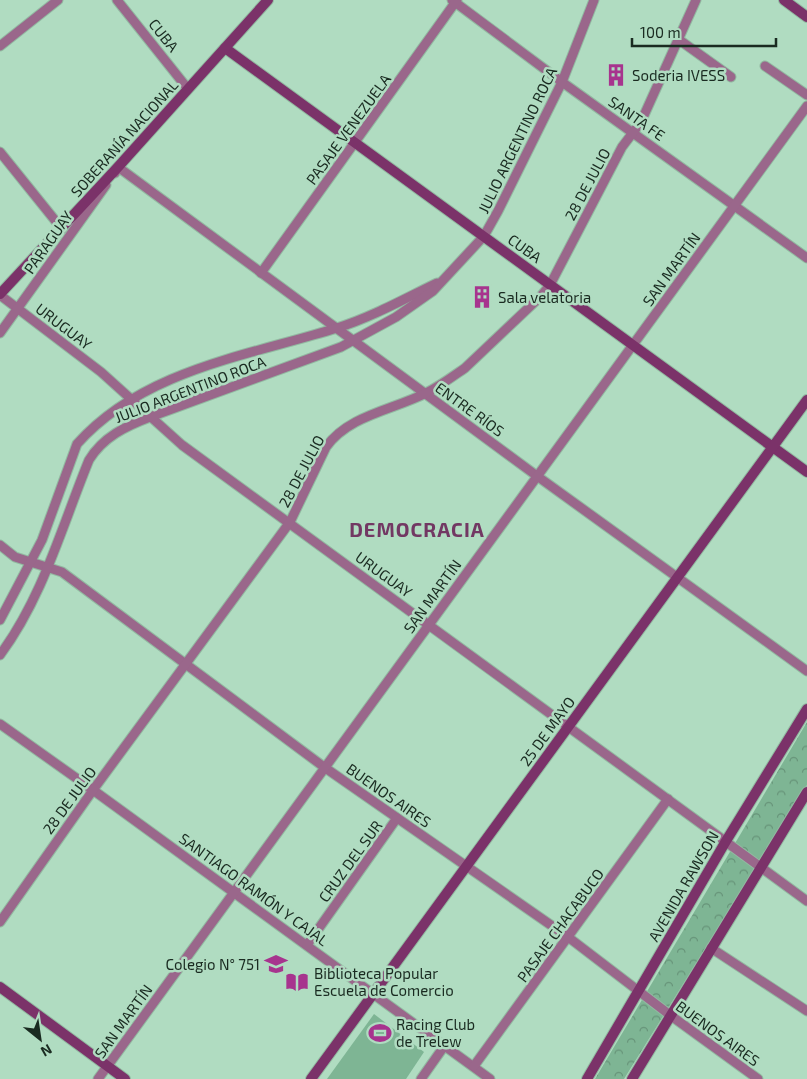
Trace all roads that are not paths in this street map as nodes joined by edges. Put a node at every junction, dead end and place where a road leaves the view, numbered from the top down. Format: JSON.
{"nodes":[{"id":1,"x":58,"y":0,"type":"edge"},
{"id":2,"x":117,"y":0,"type":"edge"},
{"id":3,"x":268,"y":0,"type":"edge"},
{"id":4,"x":594,"y":0,"type":"edge"},
{"id":5,"x":696,"y":0,"type":"edge"},
{"id":6,"x":784,"y":0,"type":"edge"},
{"id":7,"x":455,"y":1,"type":"edge"},
{"id":8,"x":807,"y":17,"type":"edge"},
{"id":9,"x":678,"y":39,"type":"junction"},
{"id":10,"x":0,"y":46,"type":"edge"},
{"id":11,"x":225,"y":48,"type":"junction"},
{"id":12,"x":765,"y":66,"type":"dead end"},
{"id":13,"x":731,"y":77,"type":"dead end"},
{"id":14,"x":562,"y":82,"type":"junction"},
{"id":15,"x":188,"y":89,"type":"junction"},
{"id":16,"x":807,"y":95,"type":"edge"},
{"id":17,"x":807,"y":106,"type":"edge"},
{"id":18,"x":634,"y":132,"type":"junction"},
{"id":19,"x":355,"y":143,"type":"junction"},
{"id":20,"x":0,"y":152,"type":"edge"},
{"id":21,"x":118,"y":168,"type":"junction"},
{"id":22,"x":735,"y":205,"type":"junction"},
{"id":23,"x":62,"y":229,"type":"junction"},
{"id":24,"x":484,"y":236,"type":"junction"},
{"id":25,"x":807,"y":258,"type":"edge"},
{"id":26,"x":261,"y":273,"type":"junction"},
{"id":27,"x":444,"y":280,"type":"junction"},
{"id":28,"x":550,"y":285,"type":"junction"},
{"id":29,"x":0,"y":295,"type":"edge"},
{"id":30,"x":18,"y":308,"type":"junction"},
{"id":31,"x":336,"y":328,"type":"junction"},
{"id":32,"x":0,"y":333,"type":"edge"},
{"id":33,"x":353,"y":341,"type":"junction"},
{"id":34,"x":632,"y":345,"type":"junction"},
{"id":35,"x":426,"y":394,"type":"junction"},
{"id":36,"x":131,"y":399,"type":"junction"},
{"id":37,"x":807,"y":400,"type":"edge"},
{"id":38,"x":150,"y":416,"type":"junction"},
{"id":39,"x":773,"y":447,"type":"junction"},
{"id":40,"x":807,"y":472,"type":"edge"},
{"id":41,"x":537,"y":476,"type":"junction"},
{"id":42,"x":290,"y":522,"type":"junction"},
{"id":43,"x":0,"y":545,"type":"edge"},
{"id":44,"x":31,"y":563,"type":"junction"},
{"id":45,"x":48,"y":567,"type":"junction"},
{"id":46,"x":677,"y":578,"type":"junction"},
{"id":47,"x":0,"y":620,"type":"edge"},
{"id":48,"x":429,"y":624,"type":"junction"},
{"id":49,"x":0,"y":655,"type":"edge"},
{"id":50,"x":185,"y":664,"type":"junction"},
{"id":51,"x":807,"y":671,"type":"edge"},
{"id":52,"x":807,"y":709,"type":"edge"},
{"id":53,"x":0,"y":724,"type":"edge"},
{"id":54,"x":569,"y":726,"type":"junction"},
{"id":55,"x":324,"y":767,"type":"junction"},
{"id":56,"x":93,"y":790,"type":"junction"},
{"id":57,"x":807,"y":792,"type":"edge"},
{"id":58,"x":668,"y":799,"type":"junction"},
{"id":59,"x":398,"y":818,"type":"junction"},
{"id":60,"x":726,"y":841,"type":"junction"},
{"id":61,"x":467,"y":866,"type":"junction"},
{"id":62,"x":761,"y":867,"type":"junction"},
{"id":63,"x":233,"y":891,"type":"junction"},
{"id":64,"x":807,"y":901,"type":"edge"},
{"id":65,"x":0,"y":922,"type":"edge"},
{"id":66,"x":568,"y":937,"type":"junction"},
{"id":67,"x":307,"y":945,"type":"junction"},
{"id":68,"x":711,"y":948,"type":"junction"},
{"id":69,"x":0,"y":987,"type":"edge"},
{"id":70,"x":639,"y":992,"type":"junction"},
{"id":71,"x":374,"y":994,"type":"junction"},
{"id":72,"x":807,"y":1011,"type":"edge"},
{"id":73,"x":670,"y":1015,"type":"junction"},
{"id":74,"x":445,"y":1045,"type":"junction"},
{"id":75,"x":107,"y":1066,"type":"junction"},
{"id":76,"x":474,"y":1066,"type":"junction"},
{"id":77,"x":98,"y":1079,"type":"edge"},
{"id":78,"x":125,"y":1079,"type":"edge"},
{"id":79,"x":311,"y":1079,"type":"edge"},
{"id":80,"x":421,"y":1079,"type":"edge"},
{"id":81,"x":490,"y":1079,"type":"edge"},
{"id":82,"x":587,"y":1079,"type":"edge"},
{"id":83,"x":632,"y":1079,"type":"edge"},
{"id":84,"x":758,"y":1079,"type":"edge"}],
"edges":[{"from":1,"to":10,"type":"street"},
{"from":2,"to":15,"type":"street","name":"CUBA"},
{"from":3,"to":11,"type":"street","name":"SOBERANÍA NACIONAL"},
{"from":4,"to":14,"type":"street","name":"JULIO ARGENTINO ROCA"},
{"from":5,"to":9,"type":"street","name":"28 DE JULIO"},
{"from":6,"to":8,"type":"street"},
{"from":7,"to":14,"type":"street","name":"SANTA FE"},
{"from":7,"to":19,"type":"street","name":"PASAJE VENEZUELA"},
{"from":9,"to":13,"type":"street"},
{"from":9,"to":18,"type":"street","name":"28 DE JULIO"},
{"from":11,"to":15,"type":"street","name":"SOBERANÍA NACIONAL"},
{"from":11,"to":19,"type":"street","name":"CUBA"},
{"from":12,"to":16,"type":"street"},
{"from":14,"to":18,"type":"street","name":"SANTA FE"},
{"from":14,"to":24,"type":"street","name":"JULIO ARGENTINO ROCA"},
{"from":15,"to":21,"type":"street","name":"SOBERANÍA NACIONAL"},
{"from":17,"to":22,"type":"street","name":"SAN MARTÍN"},
{"from":18,"to":22,"type":"street","name":"SANTA FE"},
{"from":18,"to":28,"type":"street","name":"28 DE JULIO"},
{"from":19,"to":24,"type":"street","name":"CUBA"},
{"from":19,"to":26,"type":"street","name":"PASAJE VENEZUELA"},
{"from":20,"to":23,"type":"street"},
{"from":21,"to":23,"type":"street","name":"SOBERANÍA NACIONAL"},
{"from":21,"to":26,"type":"street","name":"ENTRE RÍOS"},
{"from":21,"to":30,"type":"street","name":"PARAGUAY"},
{"from":22,"to":25,"type":"street","name":"SANTA FE"},
{"from":22,"to":34,"type":"street","name":"SAN MARTÍN"},
{"from":23,"to":29,"type":"street","name":"SOBERANÍA NACIONAL"},
{"from":24,"to":27,"type":"street","name":"JULIO ARGENTINO ROCA"},
{"from":24,"to":28,"type":"street","name":"CUBA"},
{"from":26,"to":31,"type":"street","name":"ENTRE RÍOS"},
{"from":27,"to":31,"type":"street","name":"JULIO ARGENTINO ROCA"},
{"from":27,"to":33,"type":"street","name":"JULIO ARGENTINO ROCA"},
{"from":28,"to":34,"type":"street","name":"CUBA"},
{"from":28,"to":35,"type":"street","name":"28 DE JULIO"},
{"from":29,"to":30,"type":"street","name":"URUGUAY"},
{"from":30,"to":32,"type":"street","name":"PARAGUAY"},
{"from":30,"to":36,"type":"street","name":"URUGUAY"},
{"from":31,"to":33,"type":"street","name":"ENTRE RÍOS"},
{"from":31,"to":36,"type":"street","name":"JULIO ARGENTINO ROCA"},
{"from":33,"to":35,"type":"street","name":"ENTRE RÍOS"},
{"from":33,"to":38,"type":"street","name":"JULIO ARGENTINO ROCA"},
{"from":34,"to":39,"type":"street","name":"CUBA"},
{"from":34,"to":41,"type":"street","name":"SAN MARTÍN"},
{"from":35,"to":41,"type":"street","name":"ENTRE RÍOS"},
{"from":35,"to":42,"type":"street","name":"28 DE JULIO"},
{"from":36,"to":38,"type":"street","name":"URUGUAY"},
{"from":36,"to":44,"type":"street","name":"JULIO ARGENTINO ROCA"},
{"from":37,"to":39,"type":"street","name":"25 DE MAYO"},
{"from":38,"to":42,"type":"street","name":"URUGUAY"},
{"from":38,"to":45,"type":"street","name":"JULIO ARGENTINO ROCA"},
{"from":39,"to":40,"type":"street","name":"CUBA"},
{"from":39,"to":46,"type":"street","name":"25 DE MAYO"},
{"from":41,"to":46,"type":"street","name":"ENTRE RÍOS"},
{"from":41,"to":48,"type":"street","name":"SAN MARTÍN"},
{"from":42,"to":48,"type":"street","name":"URUGUAY"},
{"from":42,"to":50,"type":"street","name":"28 DE JULIO"},
{"from":43,"to":44,"type":"street","name":"BUENOS AIRES"},
{"from":44,"to":45,"type":"street","name":"BUENOS AIRES"},
{"from":44,"to":47,"type":"street","name":"JULIO ARGENTINO ROCA"},
{"from":45,"to":49,"type":"street","name":"JULIO ARGENTINO ROCA"},
{"from":45,"to":50,"type":"street","name":"BUENOS AIRES"},
{"from":46,"to":51,"type":"street","name":"ENTRE RÍOS"},
{"from":46,"to":54,"type":"street","name":"25 DE MAYO"},
{"from":48,"to":54,"type":"street","name":"URUGUAY"},
{"from":48,"to":55,"type":"street","name":"SAN MARTÍN"},
{"from":50,"to":55,"type":"street","name":"BUENOS AIRES"},
{"from":50,"to":56,"type":"street","name":"28 DE JULIO"},
{"from":52,"to":60,"type":"street","name":"AVENIDA RAWSON"},
{"from":53,"to":56,"type":"street","name":"SANTIAGO RAMÓN Y CAJAL"},
{"from":54,"to":58,"type":"street","name":"URUGUAY"},
{"from":54,"to":61,"type":"street","name":"25 DE MAYO"},
{"from":55,"to":59,"type":"street","name":"BUENOS AIRES"},
{"from":55,"to":63,"type":"street","name":"SAN MARTÍN"},
{"from":56,"to":63,"type":"street","name":"SANTIAGO RAMÓN Y CAJAL"},
{"from":56,"to":65,"type":"street","name":"28 DE JULIO"},
{"from":57,"to":62,"type":"street"},
{"from":58,"to":60,"type":"street","name":"URUGUAY"},
{"from":58,"to":66,"type":"street","name":"PASAJE CHACABUCO"},
{"from":59,"to":61,"type":"street","name":"BUENOS AIRES"},
{"from":59,"to":67,"type":"street","name":"CRUZ DEL SUR"},
{"from":60,"to":62,"type":"street","name":"URUGUAY"},
{"from":60,"to":70,"type":"street","name":"AVENIDA RAWSON"},
{"from":61,"to":66,"type":"street","name":"BUENOS AIRES"},
{"from":61,"to":71,"type":"street","name":"25 DE MAYO"},
{"from":62,"to":64,"type":"street","name":"URUGUAY"},
{"from":62,"to":68,"type":"street"},
{"from":63,"to":67,"type":"street","name":"SANTIAGO RAMÓN Y CAJAL"},
{"from":63,"to":75,"type":"street","name":"SAN MARTÍN"},
{"from":66,"to":70,"type":"street","name":"BUENOS AIRES"},
{"from":66,"to":76,"type":"street","name":"PASAJE CHACABUCO"},
{"from":67,"to":71,"type":"street","name":"SANTIAGO RAMÓN Y CAJAL"},
{"from":68,"to":72,"type":"street"},
{"from":68,"to":73,"type":"street"},
{"from":69,"to":75,"type":"street"},
{"from":70,"to":73,"type":"street","name":"BUENOS AIRES"},
{"from":70,"to":82,"type":"street","name":"AVENIDA RAWSON"},
{"from":71,"to":74,"type":"street","name":"SANTIAGO RAMÓN Y CAJAL"},
{"from":71,"to":79,"type":"street","name":"25 DE MAYO"},
{"from":73,"to":83,"type":"street"},
{"from":73,"to":84,"type":"street","name":"BUENOS AIRES"},
{"from":74,"to":76,"type":"street","name":"SANTIAGO RAMÓN Y CAJAL"},
{"from":74,"to":80,"type":"street"},
{"from":75,"to":77,"type":"street","name":"SAN MARTÍN"},
{"from":75,"to":78,"type":"street"},
{"from":76,"to":81,"type":"street","name":"SANTIAGO RAMÓN Y CAJAL"}]}
